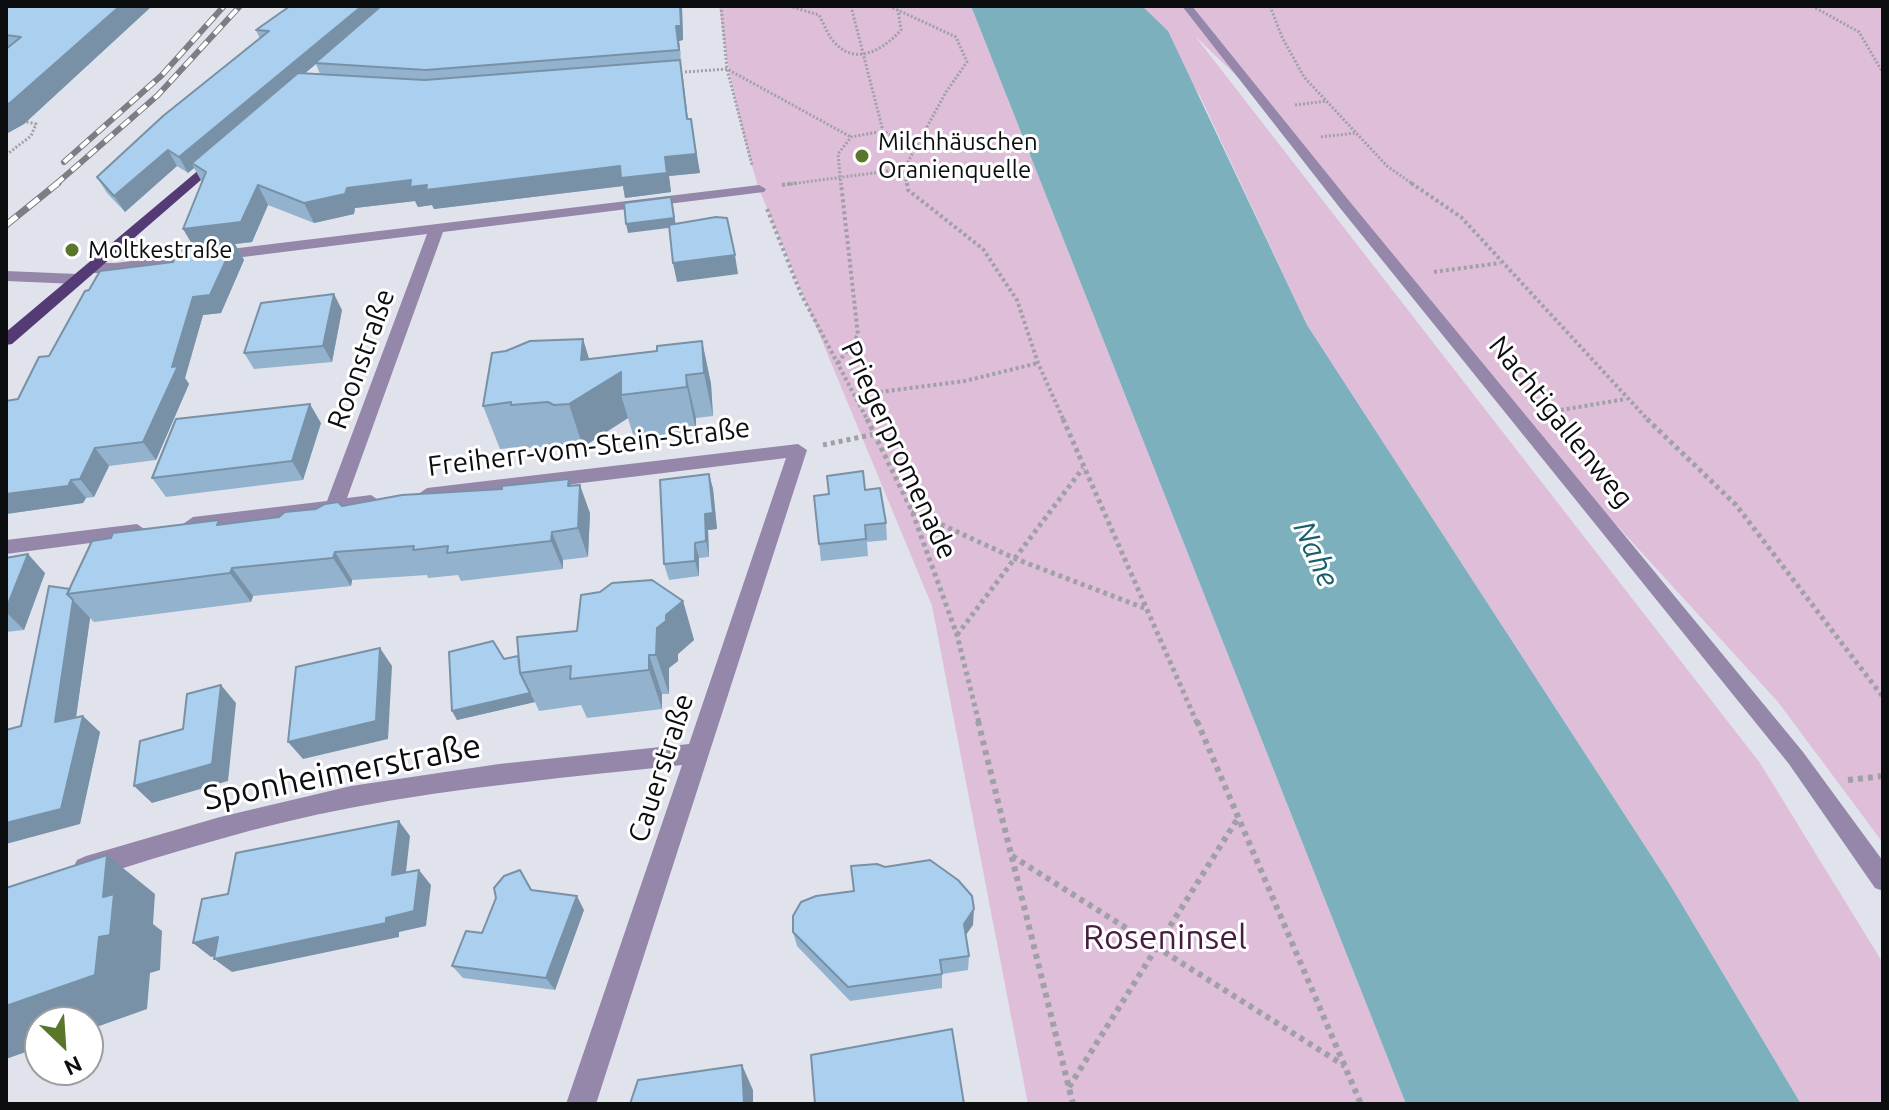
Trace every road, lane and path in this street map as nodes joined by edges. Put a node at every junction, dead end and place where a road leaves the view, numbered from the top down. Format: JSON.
{"nodes":[{"id":1,"x":721,"y":6,"type":"edge"},
{"id":2,"x":789,"y":6,"type":"edge"},
{"id":3,"x":851,"y":6,"type":"edge"},
{"id":4,"x":889,"y":6,"type":"edge"},
{"id":5,"x":1187,"y":6,"type":"edge"},
{"id":6,"x":1270,"y":6,"type":"edge"},
{"id":7,"x":1812,"y":6,"type":"edge"},
{"id":8,"x":898,"y":10,"type":"junction"},
{"id":9,"x":865,"y":54,"type":"junction"},
{"id":10,"x":1874,"y":63,"type":"junction"},
{"id":11,"x":1883,"y":64,"type":"edge"},
{"id":12,"x":727,"y":69,"type":"junction"},
{"id":13,"x":685,"y":72,"type":"edge"},
{"id":14,"x":1883,"y":73,"type":"edge"},
{"id":15,"x":1327,"y":101,"type":"junction"},
{"id":16,"x":1289,"y":106,"type":"dead end"},
{"id":17,"x":21,"y":121,"type":"dead end"},
{"id":18,"x":883,"y":131,"type":"junction"},
{"id":19,"x":1356,"y":132,"type":"junction"},
{"id":20,"x":851,"y":137,"type":"junction"},
{"id":21,"x":1317,"y":138,"type":"dead end"},
{"id":22,"x":234,"y":143,"type":"edge"},
{"id":23,"x":916,"y":148,"type":"junction"},
{"id":24,"x":6,"y":155,"type":"edge"},
{"id":25,"x":904,"y":169,"type":"junction"},
{"id":26,"x":842,"y":175,"type":"junction"},
{"id":27,"x":759,"y":189,"type":"junction"},
{"id":28,"x":437,"y":228,"type":"junction"},
{"id":29,"x":1501,"y":263,"type":"junction"},
{"id":30,"x":91,"y":268,"type":"junction"},
{"id":31,"x":1427,"y":273,"type":"dead end"},
{"id":32,"x":6,"y":276,"type":"edge"},
{"id":33,"x":77,"y":279,"type":"junction"},
{"id":34,"x":6,"y":340,"type":"edge"},
{"id":35,"x":838,"y":363,"type":"junction"},
{"id":36,"x":1038,"y":363,"type":"junction"},
{"id":37,"x":856,"y":395,"type":"junction"},
{"id":38,"x":1627,"y":399,"type":"junction"},
{"id":39,"x":1554,"y":411,"type":"dead end"},
{"id":40,"x":875,"y":434,"type":"junction"},
{"id":41,"x":798,"y":450,"type":"junction"},
{"id":42,"x":1083,"y":467,"type":"junction"},
{"id":43,"x":334,"y":507,"type":"junction"},
{"id":44,"x":912,"y":511,"type":"junction"},
{"id":45,"x":6,"y":547,"type":"edge"},
{"id":46,"x":1016,"y":559,"type":"junction"},
{"id":47,"x":1145,"y":609,"type":"junction"},
{"id":48,"x":957,"y":635,"type":"junction"},
{"id":49,"x":1883,"y":697,"type":"edge"},
{"id":50,"x":698,"y":753,"type":"junction"},
{"id":51,"x":1883,"y":776,"type":"edge"},
{"id":52,"x":1833,"y":783,"type":"dead end"},
{"id":53,"x":1239,"y":817,"type":"junction"},
{"id":54,"x":1012,"y":855,"type":"junction"},
{"id":55,"x":63,"y":876,"type":"edge"},
{"id":56,"x":1883,"y":880,"type":"edge"},
{"id":57,"x":1158,"y":947,"type":"junction"},
{"id":58,"x":1345,"y":1066,"type":"junction"},
{"id":59,"x":1069,"y":1087,"type":"junction"},
{"id":60,"x":581,"y":1104,"type":"edge"},
{"id":61,"x":1073,"y":1104,"type":"edge"},
{"id":62,"x":1361,"y":1104,"type":"edge"}],
"edges":[{"from":1,"to":12,"type":"path","name":"Priegerpromenade"},
{"from":2,"to":9,"type":"path"},
{"from":3,"to":9,"type":"path"},
{"from":4,"to":8,"type":"path"},
{"from":5,"to":56,"type":"lane","name":"Nachtigallenweg"},
{"from":6,"to":15,"type":"path"},
{"from":7,"to":10,"type":"path"},
{"from":8,"to":9,"type":"path"},
{"from":8,"to":23,"type":"path"},
{"from":9,"to":18,"type":"path"},
{"from":10,"to":11,"type":"path"},
{"from":10,"to":14,"type":"path"},
{"from":12,"to":13,"type":"path"},
{"from":12,"to":20,"type":"path"},
{"from":12,"to":27,"type":"path","name":"Priegerpromenade"},
{"from":15,"to":16,"type":"path"},
{"from":15,"to":19,"type":"path"},
{"from":17,"to":24,"type":"path"},
{"from":18,"to":20,"type":"path"},
{"from":18,"to":23,"type":"path"},
{"from":19,"to":21,"type":"path"},
{"from":19,"to":29,"type":"path"},
{"from":20,"to":26,"type":"path"},
{"from":22,"to":30,"type":"main road"},
{"from":23,"to":25,"type":"path"},
{"from":25,"to":26,"type":"path"},
{"from":25,"to":36,"type":"path"},
{"from":26,"to":27,"type":"path"},
{"from":26,"to":35,"type":"path"},
{"from":27,"to":28,"type":"street"},
{"from":27,"to":35,"type":"path","name":"Priegerpromenade"},
{"from":28,"to":30,"type":"street"},
{"from":28,"to":43,"type":"street","name":"Roonstraße"},
{"from":29,"to":31,"type":"path"},
{"from":29,"to":38,"type":"path"},
{"from":30,"to":33,"type":"main road"},
{"from":32,"to":33,"type":"street"},
{"from":33,"to":34,"type":"main road"},
{"from":35,"to":37,"type":"path","name":"Priegerpromenade"},
{"from":36,"to":37,"type":"path"},
{"from":36,"to":42,"type":"path"},
{"from":37,"to":40,"type":"path","name":"Priegerpromenade"},
{"from":38,"to":39,"type":"path"},
{"from":38,"to":49,"type":"path"},
{"from":40,"to":41,"type":"path"},
{"from":40,"to":44,"type":"path","name":"Priegerpromenade"},
{"from":41,"to":43,"type":"street","name":"Freiherr-vom-Stein-Straße"},
{"from":41,"to":50,"type":"street","name":"Cauerstraße"},
{"from":42,"to":46,"type":"path"},
{"from":42,"to":47,"type":"path"},
{"from":43,"to":45,"type":"street","name":"Freiherr-vom-Stein-Straße"},
{"from":44,"to":46,"type":"path"},
{"from":44,"to":48,"type":"path","name":"Priegerpromenade"},
{"from":46,"to":47,"type":"path"},
{"from":46,"to":48,"type":"path"},
{"from":47,"to":53,"type":"path"},
{"from":48,"to":54,"type":"path","name":"Priegerpromenade"},
{"from":50,"to":55,"type":"street","name":"Sponheimerstraße"},
{"from":50,"to":60,"type":"street","name":"Cauerstraße"},
{"from":51,"to":52,"type":"path"},
{"from":53,"to":57,"type":"path"},
{"from":53,"to":58,"type":"path"},
{"from":54,"to":57,"type":"path"},
{"from":54,"to":59,"type":"path","name":"Priegerpromenade"},
{"from":57,"to":58,"type":"path"},
{"from":57,"to":59,"type":"path"},
{"from":58,"to":62,"type":"path"},
{"from":59,"to":61,"type":"path","name":"Priegerpromenade"}]}
